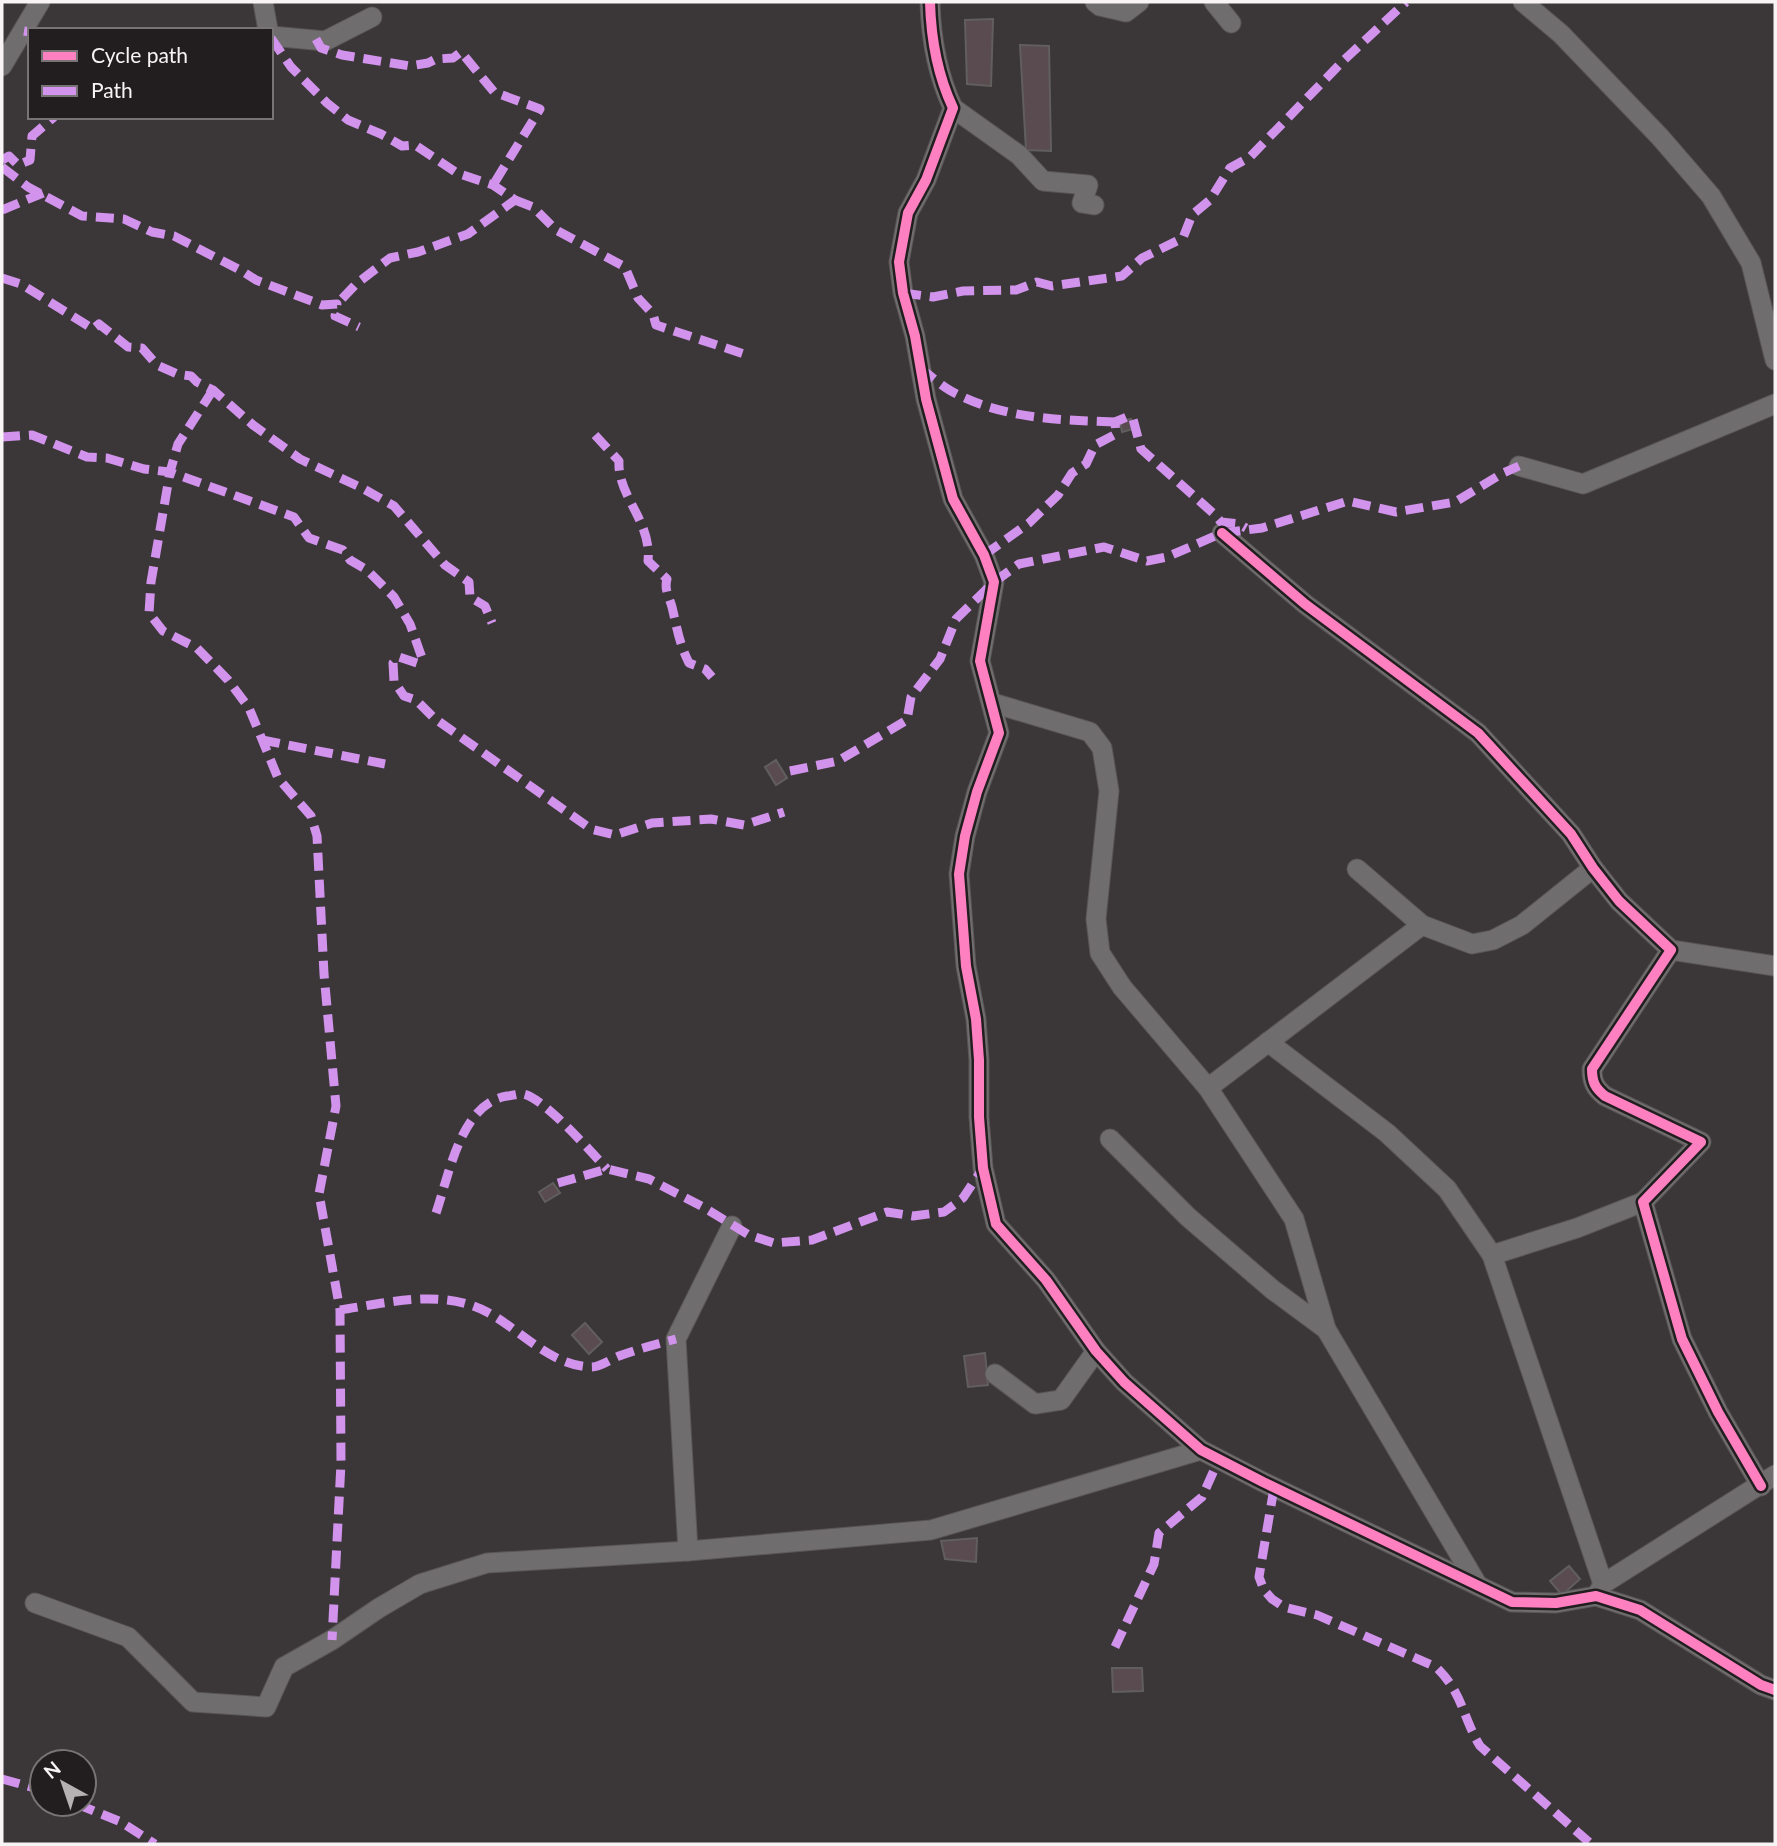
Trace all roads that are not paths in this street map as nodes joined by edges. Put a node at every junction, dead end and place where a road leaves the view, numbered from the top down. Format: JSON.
{"nodes":[{"id":1,"x":40,"y":2,"type":"edge"},
{"id":2,"x":263,"y":2,"type":"edge"},
{"id":3,"x":930,"y":2,"type":"edge"},
{"id":4,"x":1096,"y":2,"type":"edge"},
{"id":5,"x":1139,"y":2,"type":"edge"},
{"id":6,"x":1214,"y":2,"type":"edge"},
{"id":7,"x":1523,"y":2,"type":"edge"},
{"id":8,"x":372,"y":17,"type":"dead end"},
{"id":9,"x":1231,"y":23,"type":"dead end"},
{"id":10,"x":268,"y":28,"type":"edge"},
{"id":11,"x":273,"y":36,"type":"edge"},
{"id":12,"x":2,"y":66,"type":"edge"},
{"id":13,"x":953,"y":108,"type":"junction"},
{"id":14,"x":1094,"y":205,"type":"dead end"},
{"id":15,"x":1775,"y":360,"type":"edge"},
{"id":16,"x":1775,"y":404,"type":"edge"},
{"id":17,"x":1519,"y":466,"type":"dead end"},
{"id":18,"x":1222,"y":533,"type":"dead end"},
{"id":19,"x":993,"y":703,"type":"junction"},
{"id":20,"x":1593,"y":868,"type":"junction"},
{"id":21,"x":1357,"y":869,"type":"dead end"},
{"id":22,"x":1422,"y":925,"type":"junction"},
{"id":23,"x":1671,"y":950,"type":"junction"},
{"id":24,"x":1775,"y":966,"type":"edge"},
{"id":25,"x":1268,"y":1042,"type":"junction"},
{"id":26,"x":1208,"y":1088,"type":"junction"},
{"id":27,"x":1110,"y":1139,"type":"dead end"},
{"id":28,"x":1643,"y":1202,"type":"junction"},
{"id":29,"x":732,"y":1226,"type":"dead end"},
{"id":30,"x":1492,"y":1255,"type":"junction"},
{"id":31,"x":1326,"y":1329,"type":"junction"},
{"id":32,"x":1097,"y":1351,"type":"junction"},
{"id":33,"x":995,"y":1374,"type":"dead end"},
{"id":34,"x":1201,"y":1450,"type":"junction"},
{"id":35,"x":1768,"y":1480,"type":"edge"},
{"id":36,"x":688,"y":1551,"type":"junction"},
{"id":37,"x":1477,"y":1584,"type":"junction"},
{"id":38,"x":1600,"y":1590,"type":"junction"},
{"id":39,"x":35,"y":1603,"type":"dead end"},
{"id":40,"x":1775,"y":1690,"type":"edge"}],
"edges":[{"from":1,"to":12,"type":"street"},
{"from":2,"to":10,"type":"street"},
{"from":3,"to":13,"type":"street"},
{"from":4,"to":5,"type":"street"},
{"from":6,"to":9,"type":"street"},
{"from":7,"to":15,"type":"street"},
{"from":8,"to":11,"type":"street"},
{"from":13,"to":14,"type":"street"},
{"from":13,"to":19,"type":"street"},
{"from":16,"to":17,"type":"street"},
{"from":18,"to":20,"type":"street"},
{"from":19,"to":26,"type":"street"},
{"from":19,"to":32,"type":"street"},
{"from":20,"to":22,"type":"street"},
{"from":20,"to":23,"type":"street"},
{"from":21,"to":22,"type":"street"},
{"from":22,"to":25,"type":"street"},
{"from":23,"to":24,"type":"street"},
{"from":23,"to":28,"type":"street"},
{"from":25,"to":26,"type":"street"},
{"from":25,"to":30,"type":"street"},
{"from":26,"to":31,"type":"street"},
{"from":27,"to":31,"type":"street"},
{"from":28,"to":30,"type":"street"},
{"from":28,"to":35,"type":"street"},
{"from":29,"to":36,"type":"street"},
{"from":30,"to":38,"type":"street"},
{"from":31,"to":37,"type":"street"},
{"from":32,"to":33,"type":"street"},
{"from":32,"to":34,"type":"street"},
{"from":34,"to":36,"type":"street"},
{"from":34,"to":37,"type":"street"},
{"from":35,"to":38,"type":"street"},
{"from":36,"to":39,"type":"street"},
{"from":37,"to":38,"type":"street"},
{"from":38,"to":40,"type":"street"}]}
